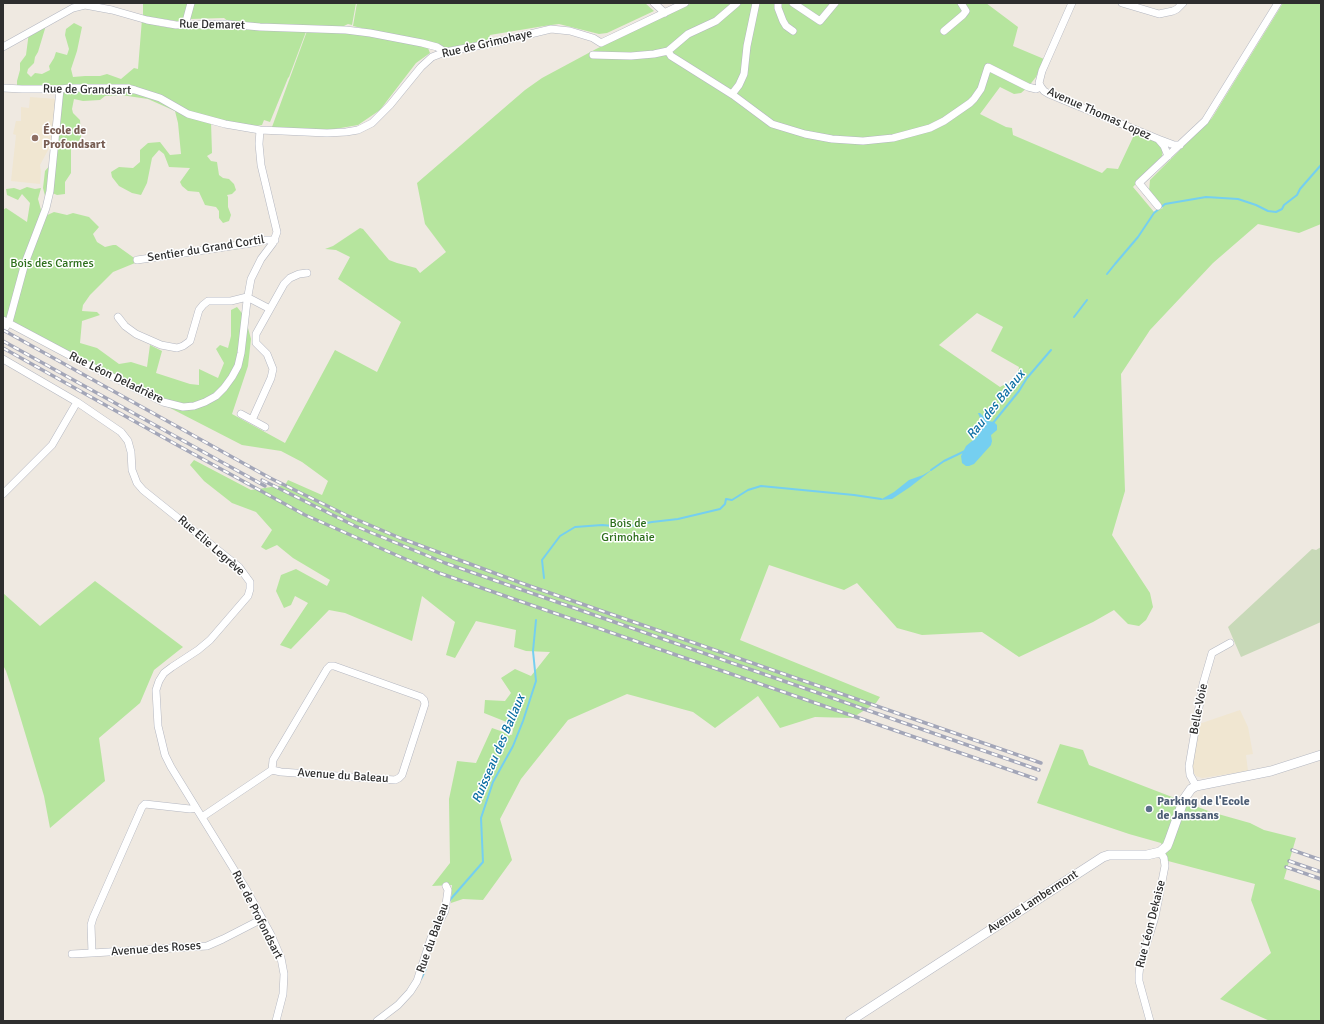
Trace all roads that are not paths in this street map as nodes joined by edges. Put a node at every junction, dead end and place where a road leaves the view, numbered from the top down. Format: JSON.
{"nodes":[{"id":1,"x":191,"y":3,"type":"edge"},
{"id":2,"x":654,"y":3,"type":"edge"},
{"id":3,"x":685,"y":3,"type":"edge"},
{"id":4,"x":737,"y":3,"type":"edge"},
{"id":5,"x":756,"y":3,"type":"edge"},
{"id":6,"x":778,"y":3,"type":"edge"},
{"id":7,"x":793,"y":3,"type":"edge"},
{"id":8,"x":835,"y":3,"type":"edge"},
{"id":9,"x":961,"y":3,"type":"edge"},
{"id":10,"x":1072,"y":3,"type":"edge"},
{"id":11,"x":1122,"y":3,"type":"edge"},
{"id":12,"x":1183,"y":3,"type":"edge"},
{"id":13,"x":1278,"y":3,"type":"edge"},
{"id":14,"x":665,"y":12,"type":"junction"},
{"id":15,"x":185,"y":25,"type":"junction"},
{"id":16,"x":793,"y":31,"type":"dead end"},
{"id":17,"x":944,"y":31,"type":"dead end"},
{"id":18,"x":433,"y":46,"type":"junction"},
{"id":19,"x":3,"y":47,"type":"edge"},
{"id":20,"x":668,"y":51,"type":"junction"},
{"id":21,"x":445,"y":52,"type":"junction"},
{"id":22,"x":592,"y":55,"type":"dead end"},
{"id":23,"x":435,"y":56,"type":"junction"},
{"id":24,"x":1041,"y":87,"type":"junction"},
{"id":25,"x":3,"y":88,"type":"edge"},
{"id":26,"x":60,"y":89,"type":"junction"},
{"id":27,"x":732,"y":94,"type":"junction"},
{"id":28,"x":260,"y":130,"type":"junction"},
{"id":29,"x":1158,"y":139,"type":"junction"},
{"id":30,"x":1180,"y":144,"type":"junction"},
{"id":31,"x":1168,"y":156,"type":"junction"},
{"id":32,"x":1158,"y":206,"type":"dead end"},
{"id":33,"x":275,"y":240,"type":"junction"},
{"id":34,"x":137,"y":260,"type":"dead end"},
{"id":35,"x":307,"y":273,"type":"dead end"},
{"id":36,"x":247,"y":297,"type":"junction"},
{"id":37,"x":270,"y":309,"type":"junction"},
{"id":38,"x":118,"y":317,"type":"dead end"},
{"id":39,"x":6,"y":323,"type":"edge"},
{"id":40,"x":3,"y":359,"type":"edge"},
{"id":41,"x":77,"y":402,"type":"junction"},
{"id":42,"x":241,"y":414,"type":"dead end"},
{"id":43,"x":252,"y":420,"type":"junction"},
{"id":44,"x":266,"y":427,"type":"dead end"},
{"id":45,"x":3,"y":494,"type":"edge"},
{"id":46,"x":1230,"y":642,"type":"dead end"},
{"id":47,"x":1321,"y":755,"type":"edge"},
{"id":48,"x":272,"y":770,"type":"junction"},
{"id":49,"x":1196,"y":786,"type":"junction"},
{"id":50,"x":196,"y":808,"type":"junction"},
{"id":51,"x":202,"y":817,"type":"junction"},
{"id":52,"x":214,"y":837,"type":"joint"},
{"id":53,"x":1160,"y":852,"type":"junction"},
{"id":54,"x":446,"y":886,"type":"dead end"},
{"id":55,"x":262,"y":919,"type":"junction"},
{"id":56,"x":92,"y":952,"type":"junction"},
{"id":57,"x":72,"y":954,"type":"dead end"},
{"id":58,"x":276,"y":1021,"type":"edge"},
{"id":59,"x":378,"y":1021,"type":"edge"},
{"id":60,"x":850,"y":1021,"type":"edge"},
{"id":61,"x":1150,"y":1021,"type":"edge"}],
"edges":[{"from":1,"to":15,"type":"street"},
{"from":2,"to":14,"type":"street"},
{"from":3,"to":14,"type":"street","name":"Rue de Grimohaye"},
{"from":4,"to":20,"type":"street"},
{"from":5,"to":27,"type":"street"},
{"from":6,"to":16,"type":"street"},
{"from":7,"to":8,"type":"street"},
{"from":9,"to":17,"type":"street"},
{"from":10,"to":24,"type":"street","name":"Avenue Thomas Lopez"},
{"from":11,"to":12,"type":"street"},
{"from":13,"to":30,"type":"street"},
{"from":14,"to":21,"type":"street","name":"Rue de Grimohaye"},
{"from":15,"to":18,"type":"street","name":"Rue Demaret"},
{"from":15,"to":19,"type":"street","name":"Rue Demaret"},
{"from":18,"to":21,"type":"street","name":"Rue Demaret"},
{"from":18,"to":23,"type":"street"},
{"from":20,"to":22,"type":"street"},
{"from":20,"to":27,"type":"street"},
{"from":21,"to":23,"type":"street","name":"Rue de Grimohaye"},
{"from":23,"to":28,"type":"street","name":"Rue de Grimohaye"},
{"from":24,"to":27,"type":"street","name":"Avenue Thomas Lopez"},
{"from":24,"to":29,"type":"street","name":"Avenue Thomas Lopez"},
{"from":25,"to":26,"type":"street","name":"Rue de Grandsart"},
{"from":26,"to":28,"type":"street","name":"Rue de Grandsart"},
{"from":26,"to":39,"type":"street"},
{"from":28,"to":33,"type":"street"},
{"from":29,"to":30,"type":"street","name":"Avenue Thomas Lopez"},
{"from":29,"to":31,"type":"street","name":"Avenue Thomas Lopez"},
{"from":30,"to":31,"type":"street"},
{"from":31,"to":32,"type":"street"},
{"from":33,"to":34,"type":"street","name":"Sentier du Grand Cortil"},
{"from":33,"to":36,"type":"street","name":"Rue Léon Deladrière"},
{"from":35,"to":37,"type":"street"},
{"from":36,"to":37,"type":"street"},
{"from":36,"to":38,"type":"street"},
{"from":36,"to":39,"type":"street","name":"Rue Léon Deladrière"},
{"from":37,"to":43,"type":"street"},
{"from":40,"to":41,"type":"street","name":"Rue Elie Legrève"},
{"from":41,"to":45,"type":"street"},
{"from":41,"to":50,"type":"street","name":"Rue Elie Legrève"},
{"from":42,"to":43,"type":"street"},
{"from":43,"to":44,"type":"street"},
{"from":46,"to":49,"type":"street","name":"Belle-Voie"},
{"from":47,"to":49,"type":"street"},
{"from":48,"to":48,"type":"street","name":"Avenue du Baleau"},
{"from":48,"to":51,"type":"street"},
{"from":49,"to":53,"type":"street"},
{"from":50,"to":51,"type":"street","name":"Rue Elie Legrève"},
{"from":50,"to":56,"type":"street"},
{"from":51,"to":52,"type":"street","name":"Rue Elie Legrève"},
{"from":52,"to":55,"type":"street","name":"Rue de Profondsart"},
{"from":53,"to":60,"type":"street","name":"Avenue Lambermont"},
{"from":53,"to":61,"type":"street","name":"Rue Léon Dekaise"},
{"from":54,"to":59,"type":"street","name":"Rue du Baleau"},
{"from":55,"to":56,"type":"street","name":"Avenue des Roses"},
{"from":55,"to":58,"type":"street","name":"Rue de Profondsart"},
{"from":56,"to":57,"type":"street","name":"Avenue des Roses"}]}
